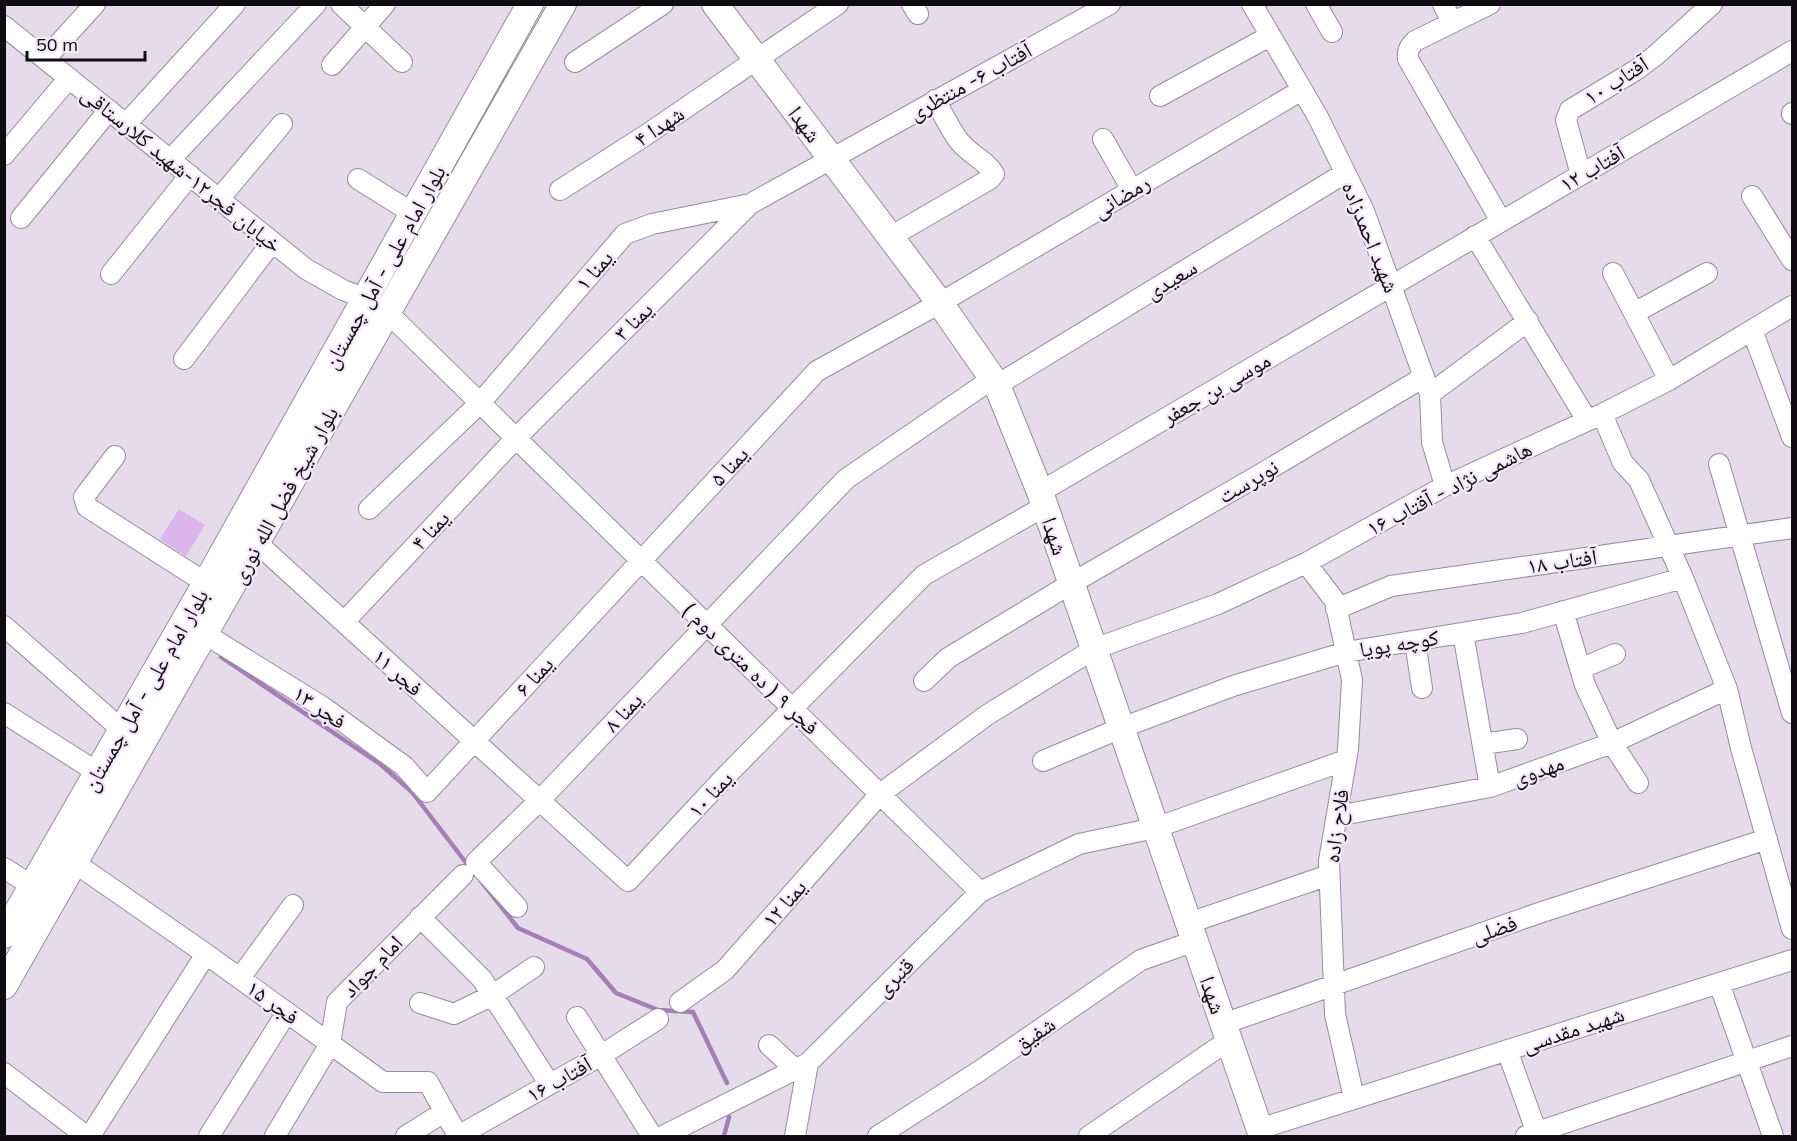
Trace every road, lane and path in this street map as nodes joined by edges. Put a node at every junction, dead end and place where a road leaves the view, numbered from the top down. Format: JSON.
{"nodes":[{"id":1,"x":95,"y":4,"type":"edge"},
{"id":2,"x":235,"y":4,"type":"edge"},
{"id":3,"x":316,"y":4,"type":"edge"},
{"id":4,"x":341,"y":4,"type":"edge"},
{"id":5,"x":385,"y":4,"type":"edge"},
{"id":6,"x":530,"y":4,"type":"edge"},
{"id":7,"x":563,"y":4,"type":"edge"},
{"id":8,"x":663,"y":4,"type":"edge"},
{"id":9,"x":715,"y":4,"type":"edge"},
{"id":10,"x":838,"y":4,"type":"edge"},
{"id":11,"x":1110,"y":4,"type":"edge"},
{"id":12,"x":1252,"y":4,"type":"edge"},
{"id":13,"x":1316,"y":4,"type":"edge"},
{"id":14,"x":1443,"y":4,"type":"edge"},
{"id":15,"x":1490,"y":4,"type":"edge"},
{"id":16,"x":1712,"y":4,"type":"edge"},
{"id":17,"x":1452,"y":22,"type":"junction"},
{"id":18,"x":4,"y":26,"type":"edge"},
{"id":19,"x":365,"y":27,"type":"junction"},
{"id":20,"x":1332,"y":32,"type":"dead end"},
{"id":21,"x":1270,"y":36,"type":"junction"},
{"id":22,"x":1792,"y":51,"type":"edge"},
{"id":23,"x":45,"y":58,"type":"junction"},
{"id":24,"x":757,"y":60,"type":"junction"},
{"id":25,"x":402,"y":62,"type":"dead end"},
{"id":26,"x":575,"y":62,"type":"dead end"},
{"id":27,"x":332,"y":65,"type":"dead end"},
{"id":28,"x":69,"y":78,"type":"junction"},
{"id":29,"x":1302,"y":90,"type":"junction"},
{"id":30,"x":1160,"y":96,"type":"dead end"},
{"id":31,"x":935,"y":100,"type":"junction"},
{"id":32,"x":474,"y":106,"type":"junction"},
{"id":33,"x":109,"y":110,"type":"junction"},
{"id":34,"x":126,"y":124,"type":"junction"},
{"id":35,"x":282,"y":124,"type":"dead end"},
{"id":36,"x":1103,"y":139,"type":"dead end"},
{"id":37,"x":4,"y":155,"type":"edge"},
{"id":38,"x":830,"y":158,"type":"junction"},
{"id":39,"x":170,"y":160,"type":"junction"},
{"id":40,"x":472,"y":164,"type":"junction"},
{"id":41,"x":1345,"y":173,"type":"junction"},
{"id":42,"x":190,"y":175,"type":"junction"},
{"id":43,"x":1581,"y":175,"type":"junction"},
{"id":44,"x":358,"y":179,"type":"dead end"},
{"id":45,"x":429,"y":187,"type":"junction"},
{"id":46,"x":560,"y":190,"type":"dead end"},
{"id":47,"x":1132,"y":190,"type":"junction"},
{"id":48,"x":1752,"y":196,"type":"dead end"},
{"id":49,"x":219,"y":199,"type":"junction"},
{"id":50,"x":750,"y":204,"type":"junction"},
{"id":51,"x":414,"y":214,"type":"junction"},
{"id":52,"x":21,"y":218,"type":"dead end"},
{"id":53,"x":1501,"y":221,"type":"junction"},
{"id":54,"x":1475,"y":236,"type":"junction"},
{"id":55,"x":890,"y":237,"type":"junction"},
{"id":56,"x":272,"y":242,"type":"junction"},
{"id":57,"x":1792,"y":260,"type":"edge"},
{"id":58,"x":417,"y":261,"type":"junction"},
{"id":59,"x":1613,"y":273,"type":"dead end"},
{"id":60,"x":1707,"y":273,"type":"dead end"},
{"id":61,"x":111,"y":274,"type":"dead end"},
{"id":62,"x":1392,"y":285,"type":"junction"},
{"id":63,"x":367,"y":298,"type":"junction"},
{"id":64,"x":940,"y":303,"type":"junction"},
{"id":65,"x":1792,"y":306,"type":"edge"},
{"id":66,"x":388,"y":313,"type":"junction"},
{"id":67,"x":1634,"y":313,"type":"junction"},
{"id":68,"x":1528,"y":321,"type":"junction"},
{"id":69,"x":1752,"y":330,"type":"junction"},
{"id":70,"x":184,"y":359,"type":"dead end"},
{"id":71,"x":817,"y":371,"type":"joint"},
{"id":72,"x":1669,"y":380,"type":"junction"},
{"id":73,"x":994,"y":382,"type":"junction"},
{"id":74,"x":1427,"y":385,"type":"junction"},
{"id":75,"x":480,"y":403,"type":"junction"},
{"id":76,"x":1594,"y":417,"type":"junction"},
{"id":77,"x":1792,"y":435,"type":"edge"},
{"id":78,"x":516,"y":438,"type":"junction"},
{"id":79,"x":115,"y":456,"type":"dead end"},
{"id":80,"x":288,"y":460,"type":"junction"},
{"id":81,"x":1719,"y":464,"type":"dead end"},
{"id":82,"x":846,"y":479,"type":"joint"},
{"id":83,"x":1445,"y":486,"type":"junction"},
{"id":84,"x":1043,"y":499,"type":"junction"},
{"id":85,"x":369,"y":509,"type":"dead end"},
{"id":86,"x":1792,"y":528,"type":"edge"},
{"id":87,"x":1742,"y":535,"type":"junction"},
{"id":88,"x":257,"y":543,"type":"junction"},
{"id":89,"x":1668,"y":545,"type":"junction"},
{"id":90,"x":641,"y":560,"type":"junction"},
{"id":91,"x":1306,"y":563,"type":"junction"},
{"id":92,"x":924,"y":575,"type":"joint"},
{"id":93,"x":1683,"y":579,"type":"junction"},
{"id":94,"x":206,"y":583,"type":"junction"},
{"id":95,"x":1071,"y":583,"type":"junction"},
{"id":96,"x":1336,"y":609,"type":"junction"},
{"id":97,"x":1563,"y":611,"type":"junction"},
{"id":98,"x":344,"y":622,"type":"junction"},
{"id":99,"x":706,"y":624,"type":"junction"},
{"id":100,"x":4,"y":626,"type":"edge"},
{"id":101,"x":1463,"y":633,"type":"junction"},
{"id":102,"x":205,"y":634,"type":"junction"},
{"id":103,"x":1415,"y":641,"type":"junction"},
{"id":104,"x":1094,"y":649,"type":"junction"},
{"id":105,"x":1346,"y":652,"type":"junction"},
{"id":106,"x":1615,"y":654,"type":"dead end"},
{"id":107,"x":1580,"y":669,"type":"junction"},
{"id":108,"x":924,"y":681,"type":"dead end"},
{"id":109,"x":1422,"y":688,"type":"dead end"},
{"id":110,"x":1727,"y":689,"type":"junction"},
{"id":111,"x":793,"y":709,"type":"junction"},
{"id":112,"x":4,"y":713,"type":"edge"},
{"id":113,"x":1792,"y":713,"type":"edge"},
{"id":114,"x":987,"y":715,"type":"joint"},
{"id":115,"x":1121,"y":728,"type":"junction"},
{"id":116,"x":121,"y":729,"type":"junction"},
{"id":117,"x":1517,"y":739,"type":"dead end"},
{"id":118,"x":475,"y":741,"type":"junction"},
{"id":119,"x":1612,"y":743,"type":"junction"},
{"id":120,"x":1483,"y":744,"type":"junction"},
{"id":121,"x":1346,"y":760,"type":"junction"},
{"id":122,"x":1043,"y":761,"type":"dead end"},
{"id":123,"x":97,"y":772,"type":"junction"},
{"id":124,"x":1638,"y":783,"type":"dead end"},
{"id":125,"x":1490,"y":787,"type":"junction"},
{"id":126,"x":427,"y":792,"type":"joint"},
{"id":127,"x":880,"y":794,"type":"junction"},
{"id":128,"x":540,"y":800,"type":"junction"},
{"id":129,"x":1337,"y":816,"type":"junction"},
{"id":130,"x":1155,"y":828,"type":"junction"},
{"id":131,"x":1767,"y":838,"type":"junction"},
{"id":132,"x":75,"y":863,"type":"junction"},
{"id":133,"x":4,"y":868,"type":"edge"},
{"id":134,"x":470,"y":869,"type":"junction"},
{"id":135,"x":1329,"y":875,"type":"junction"},
{"id":136,"x":628,"y":881,"type":"joint"},
{"id":137,"x":32,"y":886,"type":"junction"},
{"id":138,"x":980,"y":892,"type":"junction"},
{"id":139,"x":293,"y":905,"type":"dead end"},
{"id":140,"x":517,"y":907,"type":"dead end"},
{"id":141,"x":420,"y":917,"type":"junction"},
{"id":142,"x":1792,"y":929,"type":"edge"},
{"id":143,"x":1192,"y":932,"type":"junction"},
{"id":144,"x":4,"y":935,"type":"edge"},
{"id":145,"x":206,"y":954,"type":"junction"},
{"id":146,"x":1792,"y":960,"type":"edge"},
{"id":147,"x":534,"y":967,"type":"dead end"},
{"id":148,"x":240,"y":978,"type":"junction"},
{"id":149,"x":1719,"y":982,"type":"junction"},
{"id":150,"x":1333,"y":984,"type":"junction"},
{"id":151,"x":4,"y":986,"type":"edge"},
{"id":152,"x":493,"y":995,"type":"junction"},
{"id":153,"x":680,"y":1002,"type":"dead end"},
{"id":154,"x":420,"y":1003,"type":"dead end"},
{"id":155,"x":287,"y":1012,"type":"junction"},
{"id":156,"x":577,"y":1017,"type":"dead end"},
{"id":157,"x":658,"y":1019,"type":"dead end"},
{"id":158,"x":1226,"y":1032,"type":"junction"},
{"id":159,"x":330,"y":1044,"type":"junction"},
{"id":160,"x":769,"y":1045,"type":"dead end"},
{"id":161,"x":1792,"y":1046,"type":"edge"},
{"id":162,"x":1507,"y":1050,"type":"junction"},
{"id":163,"x":600,"y":1056,"type":"junction"},
{"id":164,"x":1746,"y":1062,"type":"junction"},
{"id":165,"x":801,"y":1066,"type":"junction"},
{"id":166,"x":4,"y":1073,"type":"edge"},
{"id":167,"x":549,"y":1083,"type":"junction"},
{"id":168,"x":1354,"y":1098,"type":"junction"},
{"id":169,"x":444,"y":1112,"type":"junction"},
{"id":170,"x":1260,"y":1133,"type":"edge"},
{"id":171,"x":1534,"y":1135,"type":"edge"},
{"id":172,"x":88,"y":1137,"type":"edge"},
{"id":173,"x":209,"y":1137,"type":"edge"},
{"id":174,"x":275,"y":1137,"type":"edge"},
{"id":175,"x":406,"y":1137,"type":"edge"},
{"id":176,"x":458,"y":1137,"type":"edge"},
{"id":177,"x":652,"y":1137,"type":"edge"},
{"id":178,"x":663,"y":1137,"type":"edge"},
{"id":179,"x":795,"y":1137,"type":"edge"},
{"id":180,"x":878,"y":1137,"type":"edge"},
{"id":181,"x":1089,"y":1137,"type":"edge"},
{"id":182,"x":1773,"y":1137,"type":"edge"}],
"edges":[{"from":1,"to":23,"type":"street"},
{"from":2,"to":34,"type":"street"},
{"from":3,"to":39,"type":"street"},
{"from":4,"to":19,"type":"street"},
{"from":5,"to":19,"type":"street"},
{"from":6,"to":32,"type":"main road","name":"بلوار امام علی - آمل چمستان"},
{"from":7,"to":40,"type":"main road","name":"بلوار شیخ فضل الله نوری"},
{"from":8,"to":26,"type":"street"},
{"from":9,"to":24,"type":"main road","name":"شهدا"},
{"from":10,"to":24,"type":"street","name":"شهدا ۴"},
{"from":11,"to":31,"type":"street","name":"آفتاب ۶- منتظری"},
{"from":12,"to":21,"type":"street","name":"شهید احمدزاده"},
{"from":13,"to":20,"type":"street"},
{"from":14,"to":17,"type":"street"},
{"from":15,"to":17,"type":"street"},
{"from":16,"to":43,"type":"street","name":"آفتاب ۱۰"},
{"from":17,"to":53,"type":"street"},
{"from":18,"to":23,"type":"street","name":"خيابان فجر۱۲-شهيد كلارستاقی"},
{"from":19,"to":25,"type":"street"},
{"from":19,"to":27,"type":"street"},
{"from":21,"to":29,"type":"street","name":"شهید احمدزاده"},
{"from":21,"to":30,"type":"street"},
{"from":22,"to":43,"type":"street","name":"آفتاب ۱۲"},
{"from":23,"to":28,"type":"street","name":"خيابان فجر۱۲-شهيد كلارستاقی"},
{"from":24,"to":38,"type":"main road","name":"شهدا"},
{"from":24,"to":46,"type":"street","name":"شهدا ۴"},
{"from":28,"to":33,"type":"street","name":"خيابان فجر۱۲-شهيد كلارستاقی"},
{"from":28,"to":37,"type":"street"},
{"from":29,"to":41,"type":"street","name":"شهید احمدزاده"},
{"from":29,"to":47,"type":"street","name":"رمضانی"},
{"from":31,"to":38,"type":"street","name":"آفتاب ۶- منتظری"},
{"from":31,"to":55,"type":"street"},
{"from":32,"to":40,"type":"main road"},
{"from":32,"to":45,"type":"main road","name":"بلوار امام علی - آمل چمستان"},
{"from":33,"to":34,"type":"street","name":"خيابان فجر۱۲-شهيد كلارستاقی"},
{"from":33,"to":52,"type":"street"},
{"from":34,"to":39,"type":"street","name":"خيابان فجر۱۲-شهيد كلارستاقی"},
{"from":35,"to":49,"type":"street"},
{"from":36,"to":47,"type":"street"},
{"from":38,"to":50,"type":"street","name":"آفتاب ۶- منتظری"},
{"from":38,"to":55,"type":"main road","name":"شهدا"},
{"from":39,"to":42,"type":"street","name":"خيابان فجر۱۲-شهيد كلارستاقی"},
{"from":40,"to":58,"type":"main road","name":"بلوار شیخ فضل الله نوری"},
{"from":41,"to":62,"type":"street","name":"شهید احمدزاده"},
{"from":41,"to":73,"type":"street","name":"سعیدی"},
{"from":42,"to":49,"type":"street","name":"خيابان فجر۱۲-شهيد كلارستاقی"},
{"from":42,"to":61,"type":"street"},
{"from":43,"to":53,"type":"street","name":"آفتاب ۱۲"},
{"from":44,"to":51,"type":"street"},
{"from":45,"to":51,"type":"main road","name":"بلوار امام علی - آمل چمستان"},
{"from":45,"to":58,"type":"main road"},
{"from":47,"to":64,"type":"street","name":"رمضانی"},
{"from":48,"to":57,"type":"street"},
{"from":49,"to":56,"type":"street","name":"خيابان فجر۱۲-شهيد كلارستاقی"},
{"from":50,"to":75,"type":"street","name":"یمنا ۱"},
{"from":50,"to":78,"type":"street","name":"یمنا ۳"},
{"from":51,"to":63,"type":"main road","name":"بلوار امام علی - آمل چمستان"},
{"from":53,"to":54,"type":"street","name":"آفتاب ۱۲"},
{"from":54,"to":62,"type":"street","name":"آفتاب ۱۲"},
{"from":54,"to":68,"type":"street"},
{"from":55,"to":64,"type":"main road","name":"شهدا"},
{"from":56,"to":63,"type":"street","name":"خيابان فجر۱۲-شهيد كلارستاقی"},
{"from":56,"to":70,"type":"street"},
{"from":58,"to":66,"type":"main road","name":"بلوار شیخ فضل الله نوری"},
{"from":59,"to":67,"type":"street"},
{"from":60,"to":67,"type":"street"},
{"from":62,"to":74,"type":"street","name":"شهید احمدزاده"},
{"from":62,"to":84,"type":"street","name":"موسی بن جعفر"},
{"from":63,"to":80,"type":"main road","name":"بلوار امام علی - آمل چمستان"},
{"from":64,"to":71,"type":"street","name":"رمضانی"},
{"from":64,"to":73,"type":"main road","name":"شهدا"},
{"from":65,"to":69,"type":"street","name":"هاشمی نژاد - آقتاب ۱۶"},
{"from":66,"to":75,"type":"street","name":"فجر ۹ ( ده متری دوم )"},
{"from":66,"to":80,"type":"main road","name":"بلوار شیخ فضل الله نوری"},
{"from":67,"to":72,"type":"street"},
{"from":68,"to":74,"type":"street","name":"نوپرست"},
{"from":68,"to":76,"type":"street"},
{"from":69,"to":72,"type":"street","name":"هاشمی نژاد - آقتاب ۱۶"},
{"from":69,"to":77,"type":"street"},
{"from":71,"to":90,"type":"street","name":"یمنا ۵"},
{"from":72,"to":76,"type":"street","name":"هاشمی نژاد - آقتاب ۱۶"},
{"from":73,"to":82,"type":"street","name":"سعیدی"},
{"from":73,"to":84,"type":"main road","name":"شهدا"},
{"from":74,"to":83,"type":"street","name":"شهید احمدزاده"},
{"from":74,"to":95,"type":"street","name":"نوپرست"},
{"from":75,"to":78,"type":"street","name":"فجر ۹ ( ده متری دوم )"},
{"from":75,"to":85,"type":"street","name":"یمنا ۱"},
{"from":76,"to":83,"type":"street","name":"هاشمی نژاد - آقتاب ۱۶"},
{"from":76,"to":89,"type":"street"},
{"from":78,"to":90,"type":"street","name":"فجر ۹ ( ده متری دوم )"},
{"from":78,"to":98,"type":"street","name":"یمنا ۴"},
{"from":79,"to":94,"type":"street"},
{"from":80,"to":88,"type":"main road","name":"بلوار شیخ فضل الله نوری"},
{"from":80,"to":94,"type":"main road","name":"بلوار امام علی - آمل چمستان"},
{"from":81,"to":87,"type":"street"},
{"from":82,"to":99,"type":"street","name":"یمنا ۸"},
{"from":83,"to":91,"type":"street","name":"هاشمی نژاد - آقتاب ۱۶"},
{"from":84,"to":92,"type":"street","name":"موسی بن جعفر"},
{"from":84,"to":95,"type":"main road","name":"شهدا"},
{"from":86,"to":87,"type":"street","name":"آفتاب ۱۸"},
{"from":87,"to":89,"type":"street","name":"آفتاب ۱۸"},
{"from":87,"to":113,"type":"street"},
{"from":88,"to":98,"type":"street","name":"فجر ۱۱"},
{"from":88,"to":102,"type":"main road","name":"بلوار شیخ فضل الله نوری"},
{"from":89,"to":93,"type":"street"},
{"from":89,"to":96,"type":"street","name":"آفتاب ۱۸"},
{"from":90,"to":99,"type":"street","name":"فجر ۹ ( ده متری دوم )"},
{"from":90,"to":118,"type":"street","name":"یمنا ۶"},
{"from":91,"to":96,"type":"street","name":"فلاح زاده"},
{"from":91,"to":104,"type":"street","name":"هاشمی نژاد - آقتاب ۱۶"},
{"from":92,"to":111,"type":"street","name":"یمنا ۱۰"},
{"from":93,"to":97,"type":"street","name":"کوچه پویا"},
{"from":93,"to":110,"type":"street"},
{"from":94,"to":116,"type":"main road","name":"بلوار امام علی - آمل چمستان"},
{"from":95,"to":104,"type":"main road","name":"شهدا"},
{"from":95,"to":108,"type":"street","name":"نوپرست"},
{"from":96,"to":105,"type":"street","name":"فلاح زاده"},
{"from":97,"to":101,"type":"street","name":"کوچه پویا"},
{"from":97,"to":107,"type":"street"},
{"from":98,"to":118,"type":"street","name":"فجر ۱۱"},
{"from":99,"to":111,"type":"street","name":"فجر ۹ ( ده متری دوم )"},
{"from":99,"to":128,"type":"street","name":"یمنا ۸"},
{"from":100,"to":116,"type":"street"},
{"from":101,"to":103,"type":"street","name":"کوچه پویا"},
{"from":101,"to":120,"type":"street"},
{"from":102,"to":126,"type":"street","name":"فجر ۱۳"},
{"from":102,"to":132,"type":"main road","name":"بلوار شیخ فضل الله نوری"},
{"from":103,"to":105,"type":"street","name":"کوچه پویا"},
{"from":103,"to":109,"type":"street"},
{"from":104,"to":114,"type":"street","name":"هاشمی نژاد - آقتاب ۱۶"},
{"from":104,"to":115,"type":"main road","name":"شهدا"},
{"from":105,"to":115,"type":"street","name":"کوچه پویا"},
{"from":105,"to":121,"type":"street","name":"فلاح زاده"},
{"from":106,"to":107,"type":"street"},
{"from":107,"to":119,"type":"street"},
{"from":110,"to":119,"type":"street","name":"مهدوی"},
{"from":110,"to":131,"type":"street"},
{"from":111,"to":127,"type":"street","name":"فجر ۹ ( ده متری دوم )"},
{"from":111,"to":136,"type":"street","name":"یمنا ۱۰"},
{"from":112,"to":123,"type":"street"},
{"from":114,"to":127,"type":"street","name":"یمنا ۱۲"},
{"from":115,"to":122,"type":"street","name":"کوچه پویا"},
{"from":115,"to":130,"type":"main road","name":"شهدا"},
{"from":116,"to":123,"type":"main road","name":"بلوار امام علی - آمل چمستان"},
{"from":117,"to":120,"type":"street"},
{"from":118,"to":126,"type":"street","name":"یمنا ۶"},
{"from":118,"to":128,"type":"street","name":"فجر ۱۱"},
{"from":119,"to":124,"type":"street"},
{"from":119,"to":125,"type":"street","name":"مهدوی"},
{"from":120,"to":125,"type":"street"},
{"from":121,"to":129,"type":"street","name":"فلاح زاده"},
{"from":121,"to":130,"type":"street"},
{"from":123,"to":137,"type":"main road","name":"بلوار امام علی - آمل چمستان"},
{"from":125,"to":129,"type":"street","name":"مهدوی"},
{"from":127,"to":138,"type":"street","name":"فجر ۹ ( ده متری دوم )"},
{"from":127,"to":153,"type":"street","name":"یمنا ۱۲"},
{"from":128,"to":134,"type":"street","name":"امام جواد"},
{"from":128,"to":136,"type":"street","name":"فجر ۱۱"},
{"from":129,"to":135,"type":"street","name":"فلاح زاده"},
{"from":130,"to":138,"type":"street"},
{"from":130,"to":143,"type":"main road","name":"شهدا"},
{"from":131,"to":142,"type":"street"},
{"from":131,"to":150,"type":"street","name":"فضلی"},
{"from":132,"to":145,"type":"street","name":"فجر ۱۵"},
{"from":132,"to":151,"type":"main road","name":"بلوار شیخ فضل الله نوری"},
{"from":133,"to":137,"type":"street"},
{"from":134,"to":140,"type":"street"},
{"from":134,"to":141,"type":"street","name":"امام جواد"},
{"from":135,"to":143,"type":"street","name":"شفیق"},
{"from":135,"to":150,"type":"street","name":"فلاح زاده"},
{"from":137,"to":144,"type":"main road","name":"بلوار امام علی - آمل چمستان"},
{"from":138,"to":165,"type":"street","name":"قنبری"},
{"from":139,"to":148,"type":"street"},
{"from":141,"to":152,"type":"street"},
{"from":141,"to":159,"type":"street","name":"امام جواد"},
{"from":143,"to":158,"type":"main road","name":"شهدا"},
{"from":143,"to":180,"type":"street","name":"شفیق"},
{"from":145,"to":148,"type":"street","name":"فجر ۱۵"},
{"from":145,"to":172,"type":"street"},
{"from":146,"to":149,"type":"street","name":"شهید مقدسی"},
{"from":147,"to":152,"type":"street"},
{"from":148,"to":155,"type":"street","name":"فجر ۱۵"},
{"from":149,"to":162,"type":"street","name":"شهید مقدسی"},
{"from":149,"to":164,"type":"street"},
{"from":150,"to":158,"type":"street","name":"فضلی"},
{"from":150,"to":168,"type":"street","name":"فلاح زاده"},
{"from":152,"to":154,"type":"street"},
{"from":152,"to":167,"type":"street"},
{"from":155,"to":159,"type":"street","name":"فجر ۱۵"},
{"from":155,"to":173,"type":"street"},
{"from":156,"to":163,"type":"street"},
{"from":157,"to":163,"type":"street","name":"آفتاب ۱۶"},
{"from":158,"to":170,"type":"main road","name":"شهدا"},
{"from":158,"to":181,"type":"street","name":"فضلی"},
{"from":159,"to":169,"type":"street","name":"فجر ۱۵"},
{"from":159,"to":174,"type":"street","name":"امام جواد"},
{"from":160,"to":165,"type":"street"},
{"from":161,"to":164,"type":"street"},
{"from":162,"to":168,"type":"street","name":"شهید مقدسی"},
{"from":162,"to":171,"type":"street"},
{"from":163,"to":167,"type":"street","name":"آفتاب ۱۶"},
{"from":163,"to":177,"type":"street"},
{"from":164,"to":171,"type":"street"},
{"from":164,"to":182,"type":"street"},
{"from":165,"to":178,"type":"street","name":"قنبری"},
{"from":165,"to":179,"type":"street"},
{"from":166,"to":172,"type":"street"},
{"from":167,"to":176,"type":"street","name":"آفتاب ۱۶"},
{"from":168,"to":170,"type":"street","name":"شهید مقدسی"},
{"from":169,"to":175,"type":"street"},
{"from":169,"to":176,"type":"street","name":"فجر ۱۵"}]}
